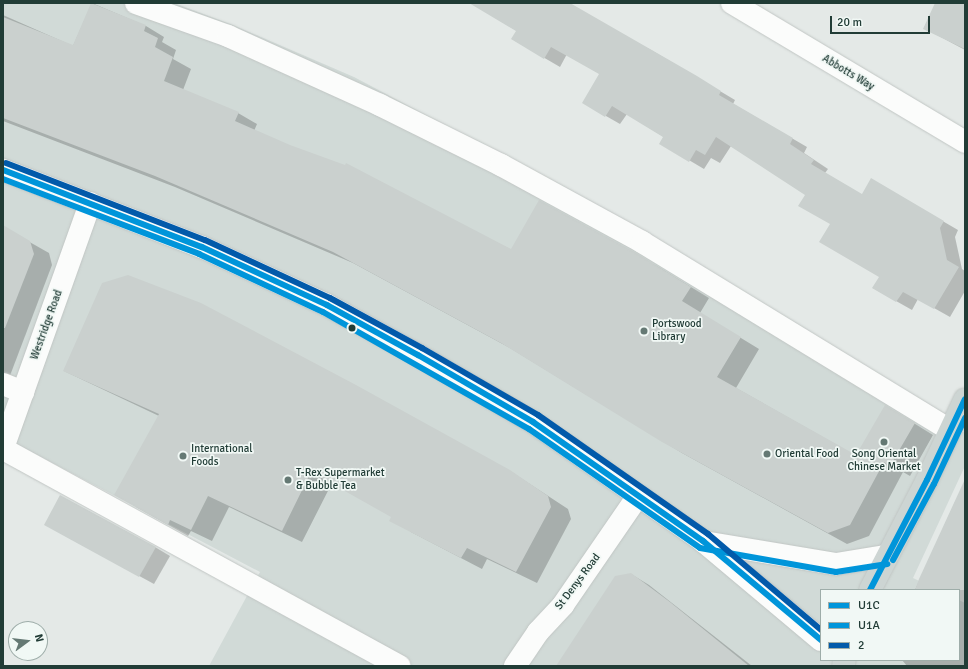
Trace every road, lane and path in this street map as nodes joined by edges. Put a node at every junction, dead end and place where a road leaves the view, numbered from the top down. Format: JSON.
{"nodes":[{"id":1,"x":136,"y":3,"type":"edge"},
{"id":2,"x":732,"y":3,"type":"edge"},
{"id":3,"x":965,"y":142,"type":"edge"},
{"id":4,"x":3,"y":170,"type":"edge"},
{"id":5,"x":90,"y":202,"type":"junction"},
{"id":6,"x":3,"y":384,"type":"edge"},
{"id":7,"x":23,"y":392,"type":"junction"},
{"id":8,"x":965,"y":399,"type":"edge"},
{"id":9,"x":950,"y":430,"type":"junction"},
{"id":10,"x":3,"y":448,"type":"edge"},
{"id":11,"x":638,"y":496,"type":"junction"},
{"id":12,"x":703,"y":542,"type":"junction"},
{"id":13,"x":886,"y":556,"type":"junction"},
{"id":14,"x":870,"y":589,"type":"edge"},
{"id":15,"x":820,"y":639,"type":"edge"},
{"id":16,"x":400,"y":666,"type":"edge"},
{"id":17,"x":516,"y":666,"type":"edge"}],
"edges":[{"from":1,"to":9,"type":"street"},
{"from":2,"to":3,"type":"street","name":"Abbotts Way"},
{"from":4,"to":5,"type":"street"},
{"from":5,"to":7,"type":"street","name":"Westridge Road"},
{"from":5,"to":11,"type":"street"},
{"from":6,"to":7,"type":"street"},
{"from":7,"to":10,"type":"street","name":"Westridge Road"},
{"from":8,"to":9,"type":"main road"},
{"from":9,"to":13,"type":"main road"},
{"from":10,"to":16,"type":"street"},
{"from":11,"to":12,"type":"street"},
{"from":11,"to":17,"type":"street","name":"St Denys Road"},
{"from":12,"to":13,"type":"street"},
{"from":12,"to":15,"type":"street"},
{"from":13,"to":14,"type":"main road"}]}
